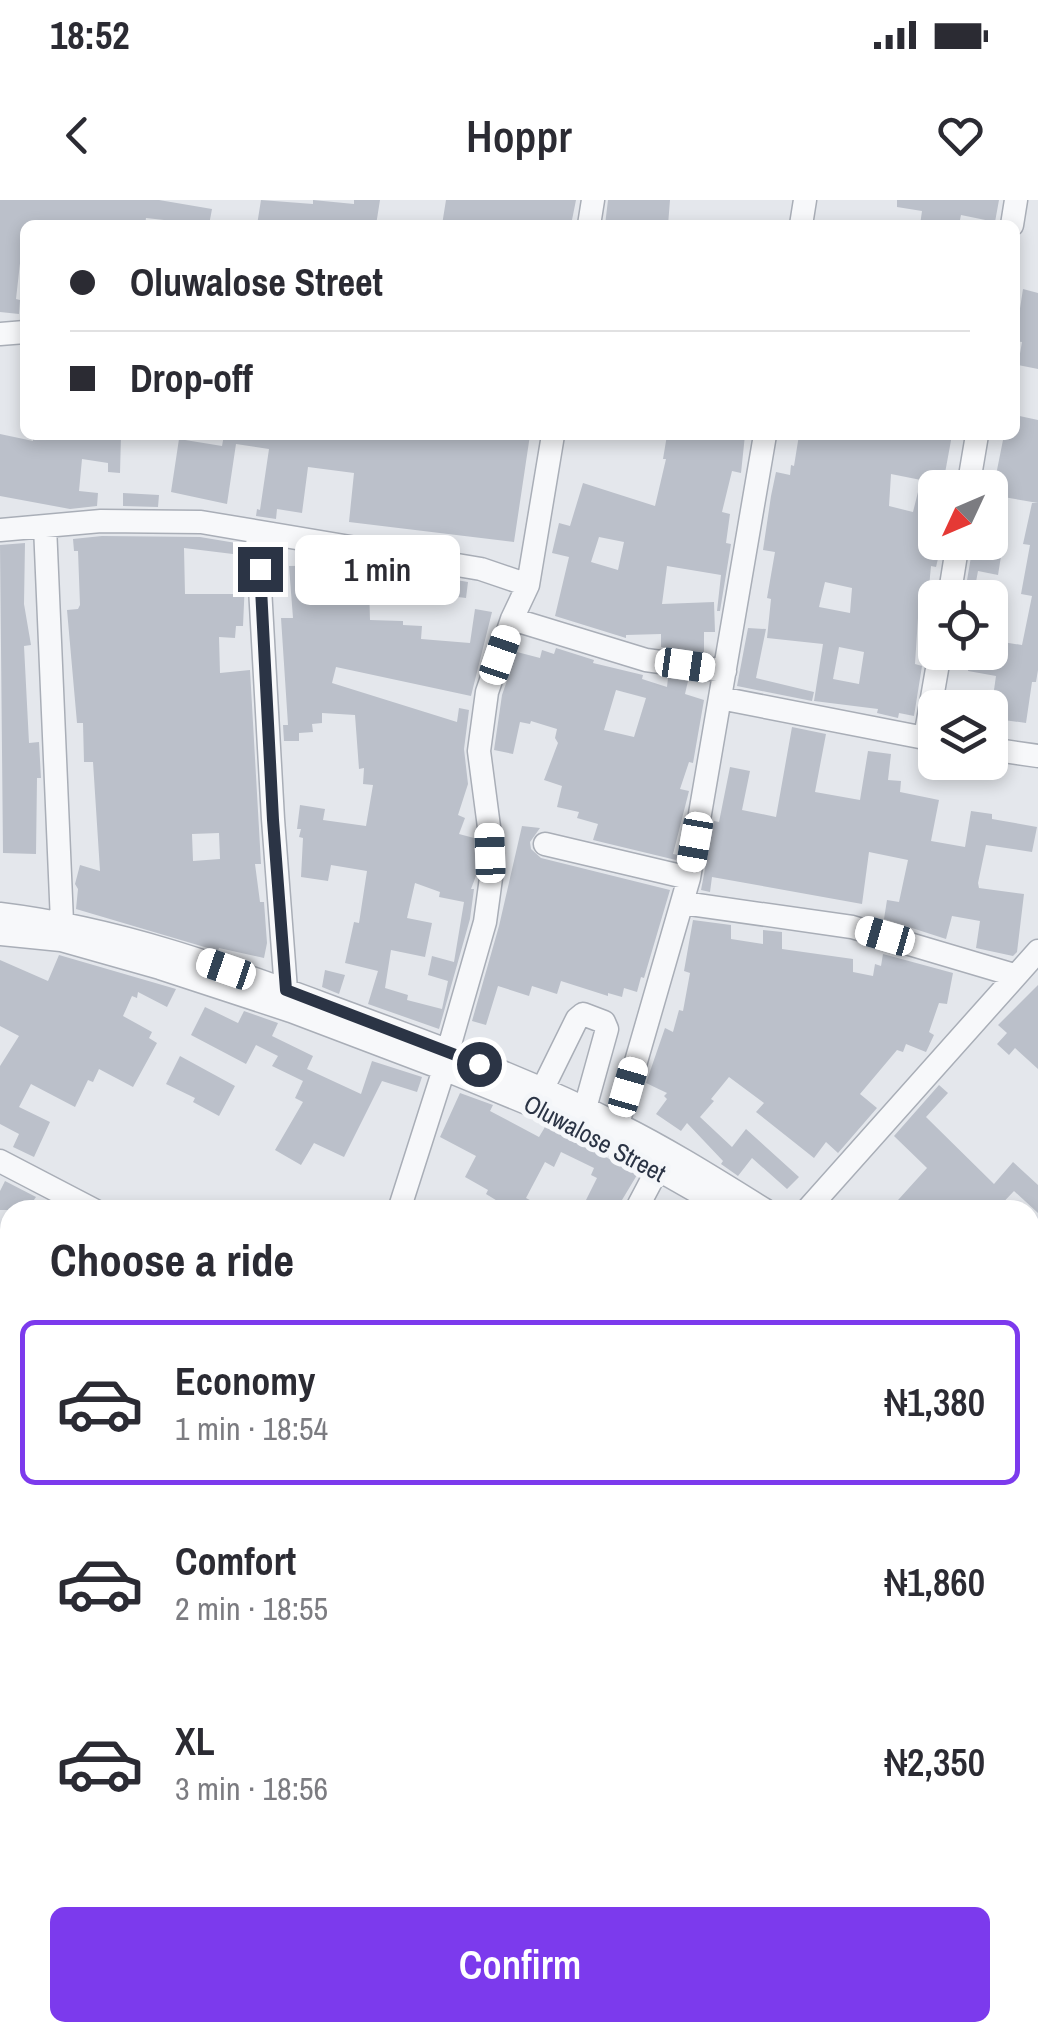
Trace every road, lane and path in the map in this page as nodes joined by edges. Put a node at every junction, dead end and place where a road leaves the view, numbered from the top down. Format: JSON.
{"nodes":[{"id":1,"x":553,"y":440,"type":"edge"},
{"id":2,"x":764,"y":440,"type":"edge"},
{"id":3,"x":975,"y":440,"type":"edge"},
{"id":4,"x":971,"y":470,"type":"edge"},
{"id":5,"x":44,"y":526,"type":"junction"},
{"id":6,"x":0,"y":530,"type":"edge"},
{"id":7,"x":258,"y":534,"type":"junction"},
{"id":8,"x":528,"y":585,"type":"junction"},
{"id":9,"x":512,"y":619,"type":"junction"},
{"id":10,"x":725,"y":671,"type":"junction"},
{"id":11,"x":720,"y":698,"type":"junction"},
{"id":12,"x":918,"y":737,"type":"edge"},
{"id":13,"x":1008,"y":752,"type":"edge"},
{"id":14,"x":1038,"y":756,"type":"edge"},
{"id":15,"x":545,"y":844,"type":"dead end"},
{"id":16,"x":688,"y":878,"type":"junction"},
{"id":17,"x":683,"y":903,"type":"junction"},
{"id":18,"x":0,"y":914,"type":"edge"},
{"id":19,"x":62,"y":922,"type":"junction"},
{"id":20,"x":0,"y":934,"type":"edge"},
{"id":21,"x":1038,"y":951,"type":"edge"},
{"id":22,"x":1014,"y":974,"type":"junction"},
{"id":23,"x":286,"y":990,"type":"junction"},
{"id":24,"x":446,"y":1060,"type":"junction"},
{"id":25,"x":546,"y":1081,"type":"junction"},
{"id":26,"x":590,"y":1085,"type":"junction"},
{"id":27,"x":582,"y":1117,"type":"junction"},
{"id":28,"x":618,"y":1124,"type":"junction"},
{"id":29,"x":0,"y":1161,"type":"edge"},
{"id":30,"x":657,"y":1170,"type":"junction"},
{"id":31,"x":75,"y":1200,"type":"edge"},
{"id":32,"x":402,"y":1200,"type":"edge"},
{"id":33,"x":641,"y":1200,"type":"edge"},
{"id":34,"x":711,"y":1200,"type":"edge"},
{"id":35,"x":749,"y":1200,"type":"edge"},
{"id":36,"x":816,"y":1200,"type":"edge"}],
"edges":[{"from":1,"to":8,"type":"street"},
{"from":2,"to":10,"type":"street"},
{"from":3,"to":4,"type":"street"},
{"from":5,"to":6,"type":"street"},
{"from":5,"to":7,"type":"street"},
{"from":5,"to":19,"type":"street"},
{"from":7,"to":8,"type":"street"},
{"from":7,"to":23,"type":"street"},
{"from":8,"to":9,"type":"street"},
{"from":9,"to":10,"type":"street"},
{"from":9,"to":24,"type":"street"},
{"from":10,"to":11,"type":"street"},
{"from":11,"to":12,"type":"street"},
{"from":11,"to":16,"type":"street"},
{"from":13,"to":14,"type":"street"},
{"from":15,"to":16,"type":"street"},
{"from":16,"to":17,"type":"street"},
{"from":17,"to":22,"type":"street"},
{"from":17,"to":28,"type":"street"},
{"from":18,"to":19,"type":"street","name":"Oluwalose Street"},
{"from":19,"to":23,"type":"street","name":"Oluwalose Street"},
{"from":20,"to":24,"type":"street","name":"Oluwalose Street"},
{"from":21,"to":22,"type":"street"},
{"from":22,"to":36,"type":"street"},
{"from":23,"to":24,"type":"street","name":"Oluwalose Street"},
{"from":24,"to":25,"type":"street","name":"Oluwalose Street"},
{"from":24,"to":27,"type":"street","name":"Oluwalose Street"},
{"from":24,"to":32,"type":"street"},
{"from":25,"to":26,"type":"street"},
{"from":25,"to":26,"type":"street"},
{"from":25,"to":27,"type":"street","name":"Oluwalose Street"},
{"from":26,"to":27,"type":"street"},
{"from":27,"to":28,"type":"street","name":"Oluwalose Street"},
{"from":27,"to":30,"type":"street","name":"Oluwalose Street"},
{"from":28,"to":35,"type":"street","name":"Oluwalose Street"},
{"from":29,"to":31,"type":"street"},
{"from":30,"to":33,"type":"street"},
{"from":30,"to":34,"type":"street","name":"Oluwalose Street"}]}
